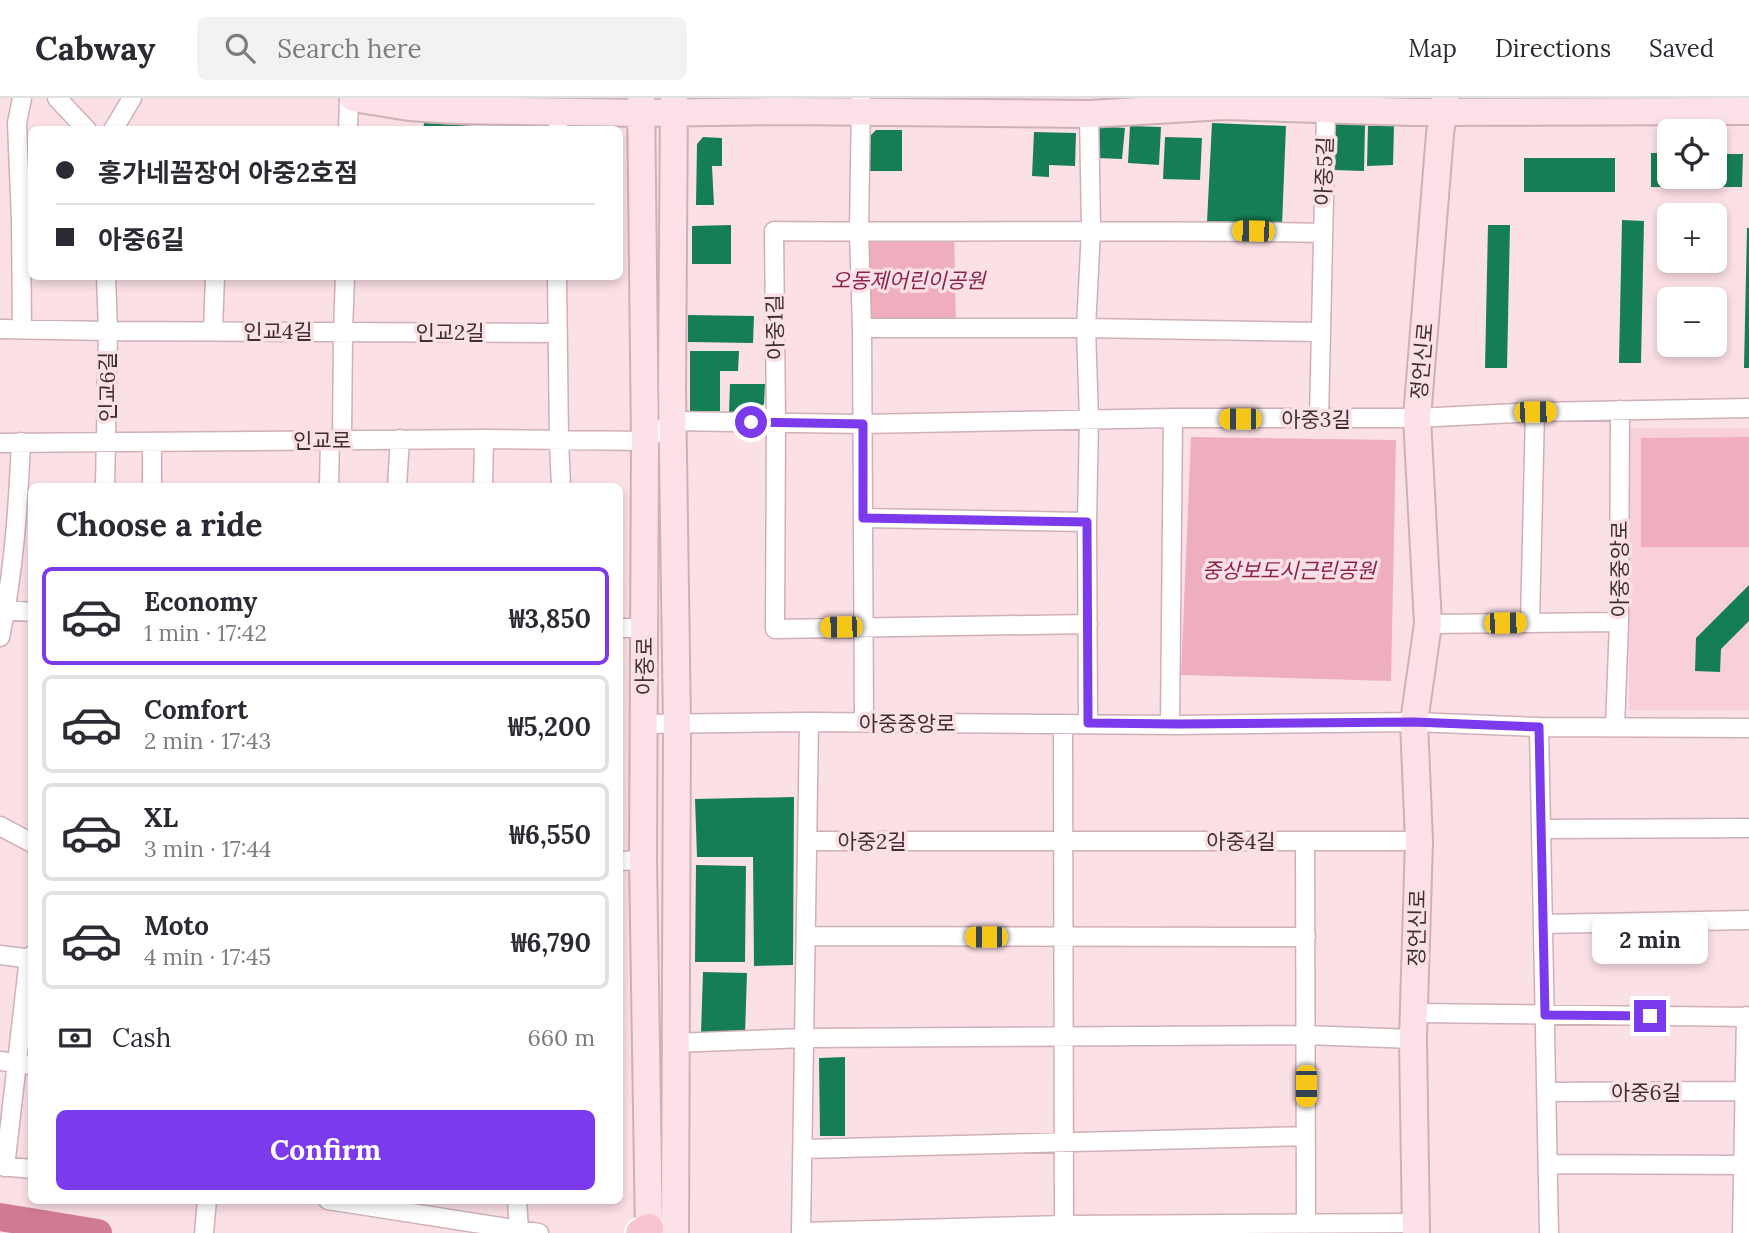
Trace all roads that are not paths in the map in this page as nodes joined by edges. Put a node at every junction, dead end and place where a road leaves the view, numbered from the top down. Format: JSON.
{"nodes":[{"id":1,"x":22,"y":98,"type":"edge"},
{"id":2,"x":57,"y":98,"type":"edge"},
{"id":3,"x":132,"y":98,"type":"edge"},
{"id":4,"x":351,"y":98,"type":"edge"},
{"id":5,"x":1224,"y":102,"type":"edge"},
{"id":6,"x":674,"y":105,"type":"edge"},
{"id":7,"x":782,"y":105,"type":"edge"},
{"id":8,"x":861,"y":105,"type":"edge"},
{"id":9,"x":1444,"y":105,"type":"edge"},
{"id":10,"x":642,"y":106,"type":"edge"},
{"id":11,"x":1326,"y":109,"type":"junction"},
{"id":12,"x":1749,"y":111,"type":"edge"},
{"id":13,"x":1089,"y":114,"type":"junction"},
{"id":14,"x":558,"y":121,"type":"edge"},
{"id":15,"x":8,"y":124,"type":"edge"},
{"id":16,"x":83,"y":126,"type":"edge"},
{"id":17,"x":115,"y":126,"type":"edge"},
{"id":18,"x":348,"y":126,"type":"edge"},
{"id":19,"x":1091,"y":230,"type":"junction"},
{"id":20,"x":859,"y":232,"type":"junction"},
{"id":21,"x":1323,"y":233,"type":"junction"},
{"id":22,"x":106,"y":280,"type":"edge"},
{"id":23,"x":215,"y":280,"type":"edge"},
{"id":24,"x":345,"y":280,"type":"edge"},
{"id":25,"x":558,"y":280,"type":"edge"},
{"id":26,"x":862,"y":328,"type":"junction"},
{"id":27,"x":1086,"y":328,"type":"junction"},
{"id":28,"x":0,"y":329,"type":"edge"},
{"id":29,"x":22,"y":329,"type":"junction"},
{"id":30,"x":108,"y":331,"type":"junction"},
{"id":31,"x":213,"y":331,"type":"junction"},
{"id":32,"x":343,"y":331,"type":"junction"},
{"id":33,"x":1320,"y":332,"type":"junction"},
{"id":34,"x":558,"y":333,"type":"junction"},
{"id":35,"x":1749,"y":408,"type":"edge"},
{"id":36,"x":1620,"y":410,"type":"junction"},
{"id":37,"x":1535,"y":412,"type":"junction"},
{"id":38,"x":1173,"y":418,"type":"junction"},
{"id":39,"x":1417,"y":418,"type":"junction"},
{"id":40,"x":1089,"y":419,"type":"junction"},
{"id":41,"x":1319,"y":419,"type":"junction"},
{"id":42,"x":673,"y":421,"type":"junction"},
{"id":43,"x":776,"y":422,"type":"junction"},
{"id":44,"x":863,"y":424,"type":"junction"},
{"id":45,"x":400,"y":439,"type":"junction"},
{"id":46,"x":484,"y":439,"type":"junction"},
{"id":47,"x":336,"y":440,"type":"junction"},
{"id":48,"x":559,"y":441,"type":"junction"},
{"id":49,"x":645,"y":441,"type":"junction"},
{"id":50,"x":21,"y":442,"type":"junction"},
{"id":51,"x":107,"y":442,"type":"junction"},
{"id":52,"x":152,"y":442,"type":"junction"},
{"id":53,"x":0,"y":443,"type":"edge"},
{"id":54,"x":105,"y":483,"type":"edge"},
{"id":55,"x":152,"y":483,"type":"edge"},
{"id":56,"x":329,"y":483,"type":"edge"},
{"id":57,"x":397,"y":483,"type":"edge"},
{"id":58,"x":483,"y":483,"type":"edge"},
{"id":59,"x":561,"y":483,"type":"edge"},
{"id":60,"x":863,"y":518,"type":"junction"},
{"id":61,"x":1087,"y":522,"type":"junction"},
{"id":62,"x":6,"y":610,"type":"junction"},
{"id":63,"x":28,"y":612,"type":"edge"},
{"id":64,"x":1530,"y":622,"type":"junction"},
{"id":65,"x":1619,"y":622,"type":"junction"},
{"id":66,"x":1088,"y":624,"type":"junction"},
{"id":67,"x":1428,"y":624,"type":"junction"},
{"id":68,"x":863,"y":626,"type":"junction"},
{"id":69,"x":632,"y":628,"type":"edge"},
{"id":70,"x":0,"y":637,"type":"edge"},
{"id":71,"x":809,"y":722,"type":"junction"},
{"id":72,"x":1414,"y":722,"type":"junction"},
{"id":73,"x":864,"y":723,"type":"junction"},
{"id":74,"x":1088,"y":723,"type":"junction"},
{"id":75,"x":645,"y":724,"type":"junction"},
{"id":76,"x":677,"y":724,"type":"junction"},
{"id":77,"x":1063,"y":724,"type":"junction"},
{"id":78,"x":1170,"y":724,"type":"junction"},
{"id":79,"x":1539,"y":727,"type":"junction"},
{"id":80,"x":1615,"y":727,"type":"junction"},
{"id":81,"x":1749,"y":728,"type":"edge"},
{"id":82,"x":0,"y":826,"type":"edge"},
{"id":83,"x":1749,"y":828,"type":"edge"},
{"id":84,"x":1541,"y":829,"type":"junction"},
{"id":85,"x":28,"y":840,"type":"edge"},
{"id":86,"x":807,"y":841,"type":"junction"},
{"id":87,"x":937,"y":841,"type":"joint"},
{"id":88,"x":1063,"y":841,"type":"junction"},
{"id":89,"x":1305,"y":841,"type":"junction"},
{"id":90,"x":1419,"y":841,"type":"junction"},
{"id":91,"x":631,"y":860,"type":"edge"},
{"id":92,"x":1749,"y":920,"type":"edge"},
{"id":93,"x":1543,"y":924,"type":"junction"},
{"id":94,"x":806,"y":936,"type":"junction"},
{"id":95,"x":1063,"y":937,"type":"junction"},
{"id":96,"x":1306,"y":937,"type":"junction"},
{"id":97,"x":0,"y":955,"type":"edge"},
{"id":98,"x":28,"y":957,"type":"edge"},
{"id":99,"x":28,"y":978,"type":"edge"},
{"id":100,"x":1415,"y":1013,"type":"junction"},
{"id":101,"x":1545,"y":1015,"type":"junction"},
{"id":102,"x":1747,"y":1017,"type":"edge"},
{"id":103,"x":1306,"y":1035,"type":"junction"},
{"id":104,"x":1063,"y":1037,"type":"junction"},
{"id":105,"x":804,"y":1038,"type":"junction"},
{"id":106,"x":1413,"y":1039,"type":"junction"},
{"id":107,"x":675,"y":1043,"type":"junction"},
{"id":108,"x":16,"y":1063,"type":"edge"},
{"id":109,"x":1745,"y":1091,"type":"junction"},
{"id":110,"x":1547,"y":1093,"type":"junction"},
{"id":111,"x":1306,"y":1136,"type":"junction"},
{"id":112,"x":1063,"y":1142,"type":"junction"},
{"id":113,"x":803,"y":1149,"type":"junction"},
{"id":114,"x":1548,"y":1164,"type":"junction"},
{"id":115,"x":1743,"y":1164,"type":"junction"},
{"id":116,"x":2,"y":1167,"type":"edge"},
{"id":117,"x":28,"y":1169,"type":"edge"},
{"id":118,"x":206,"y":1204,"type":"edge"},
{"id":119,"x":354,"y":1204,"type":"edge"},
{"id":120,"x":517,"y":1204,"type":"edge"},
{"id":121,"x":1306,"y":1224,"type":"junction"},
{"id":122,"x":1416,"y":1228,"type":"edge"},
{"id":123,"x":519,"y":1229,"type":"junction"},
{"id":124,"x":1064,"y":1229,"type":"edge"},
{"id":125,"x":653,"y":1232,"type":"edge"},
{"id":126,"x":204,"y":1233,"type":"edge"},
{"id":127,"x":539,"y":1233,"type":"edge"},
{"id":128,"x":802,"y":1233,"type":"edge"},
{"id":129,"x":1549,"y":1233,"type":"edge"},
{"id":130,"x":1742,"y":1233,"type":"edge"}],
"edges":[{"from":1,"to":15,"type":"street"},
{"from":2,"to":16,"type":"street"},
{"from":3,"to":17,"type":"street"},
{"from":4,"to":14,"type":"street"},
{"from":4,"to":18,"type":"street"},
{"from":5,"to":11,"type":"street"},
{"from":5,"to":13,"type":"street"},
{"from":6,"to":7,"type":"street"},
{"from":6,"to":10,"type":"street"},
{"from":6,"to":42,"type":"street","name":"아중로"},
{"from":7,"to":8,"type":"street"},
{"from":8,"to":13,"type":"street"},
{"from":8,"to":20,"type":"street"},
{"from":9,"to":11,"type":"street"},
{"from":9,"to":12,"type":"street"},
{"from":9,"to":39,"type":"street","name":"정언신로"},
{"from":10,"to":14,"type":"street"},
{"from":10,"to":49,"type":"street","name":"아중로"},
{"from":11,"to":21,"type":"street","name":"아중5길"},
{"from":13,"to":19,"type":"street"},
{"from":15,"to":29,"type":"street"},
{"from":19,"to":20,"type":"street","name":"아중1길"},
{"from":19,"to":21,"type":"street","name":"아중5길"},
{"from":19,"to":27,"type":"street"},
{"from":20,"to":26,"type":"street"},
{"from":20,"to":43,"type":"street","name":"아중1길"},
{"from":21,"to":33,"type":"street","name":"아중5길"},
{"from":22,"to":30,"type":"street","name":"인교6길"},
{"from":23,"to":31,"type":"street"},
{"from":24,"to":32,"type":"street","name":"인교4길"},
{"from":25,"to":34,"type":"street"},
{"from":26,"to":27,"type":"street"},
{"from":26,"to":44,"type":"street"},
{"from":27,"to":33,"type":"street"},
{"from":27,"to":40,"type":"street"},
{"from":28,"to":29,"type":"street"},
{"from":29,"to":30,"type":"street"},
{"from":30,"to":31,"type":"street","name":"인교6길"},
{"from":30,"to":51,"type":"street","name":"인교6길"},
{"from":31,"to":32,"type":"street","name":"인교4길"},
{"from":32,"to":34,"type":"street","name":"인교2길"},
{"from":32,"to":47,"type":"street","name":"인교4길"},
{"from":33,"to":41,"type":"street","name":"아중5길"},
{"from":34,"to":48,"type":"street"},
{"from":35,"to":36,"type":"street","name":"아중3길"},
{"from":36,"to":37,"type":"street","name":"아중3길"},
{"from":36,"to":65,"type":"street","name":"아중중앙로"},
{"from":37,"to":39,"type":"street","name":"아중3길"},
{"from":37,"to":64,"type":"street"},
{"from":38,"to":40,"type":"street","name":"아중3길"},
{"from":38,"to":41,"type":"street","name":"아중3길"},
{"from":38,"to":78,"type":"street"},
{"from":39,"to":41,"type":"street","name":"아중3길"},
{"from":39,"to":67,"type":"street","name":"정언신로"},
{"from":40,"to":44,"type":"street","name":"아중3길"},
{"from":40,"to":61,"type":"street"},
{"from":42,"to":43,"type":"street"},
{"from":42,"to":49,"type":"street"},
{"from":42,"to":76,"type":"street","name":"아중로"},
{"from":43,"to":44,"type":"street"},
{"from":43,"to":68,"type":"street"},
{"from":44,"to":60,"type":"street"},
{"from":45,"to":46,"type":"street","name":"인교로"},
{"from":45,"to":47,"type":"street","name":"인교로"},
{"from":45,"to":57,"type":"street"},
{"from":46,"to":48,"type":"street","name":"인교로"},
{"from":46,"to":58,"type":"street"},
{"from":47,"to":52,"type":"street","name":"인교로"},
{"from":47,"to":56,"type":"street","name":"인교4길"},
{"from":48,"to":49,"type":"street","name":"인교로"},
{"from":48,"to":59,"type":"street"},
{"from":49,"to":69,"type":"street","name":"아중로"},
{"from":50,"to":51,"type":"street","name":"인교로"},
{"from":50,"to":53,"type":"street","name":"인교로"},
{"from":50,"to":62,"type":"street"},
{"from":51,"to":52,"type":"street","name":"인교로"},
{"from":51,"to":54,"type":"street","name":"인교6길"},
{"from":52,"to":55,"type":"street"},
{"from":60,"to":61,"type":"street"},
{"from":60,"to":68,"type":"street"},
{"from":61,"to":66,"type":"street"},
{"from":62,"to":63,"type":"street"},
{"from":62,"to":70,"type":"street"},
{"from":64,"to":65,"type":"street"},
{"from":64,"to":67,"type":"street"},
{"from":65,"to":80,"type":"street","name":"아중중앙로"},
{"from":66,"to":68,"type":"street"},
{"from":66,"to":74,"type":"street"},
{"from":67,"to":72,"type":"street","name":"정언신로"},
{"from":68,"to":73,"type":"street"},
{"from":69,"to":75,"type":"street","name":"아중로"},
{"from":71,"to":73,"type":"street","name":"아중중앙로"},
{"from":71,"to":76,"type":"street","name":"아중중앙로"},
{"from":71,"to":86,"type":"street","name":"아중2길"},
{"from":72,"to":78,"type":"street","name":"아중중앙로"},
{"from":72,"to":79,"type":"street","name":"아중중앙로"},
{"from":72,"to":90,"type":"street","name":"정언신로"},
{"from":73,"to":77,"type":"street","name":"아중중앙로"},
{"from":74,"to":77,"type":"street","name":"아중중앙로"},
{"from":74,"to":78,"type":"street","name":"아중중앙로"},
{"from":75,"to":76,"type":"street","name":"아중중앙로"},
{"from":75,"to":91,"type":"street","name":"아중로"},
{"from":76,"to":107,"type":"street","name":"아중로"},
{"from":77,"to":88,"type":"street"},
{"from":79,"to":80,"type":"street","name":"아중중앙로"},
{"from":79,"to":84,"type":"street"},
{"from":80,"to":81,"type":"street","name":"아중중앙로"},
{"from":82,"to":85,"type":"street"},
{"from":83,"to":84,"type":"street"},
{"from":84,"to":93,"type":"street"},
{"from":86,"to":87,"type":"street","name":"아중2길"},
{"from":86,"to":94,"type":"street","name":"아중2길"},
{"from":87,"to":88,"type":"street","name":"아중4길"},
{"from":88,"to":89,"type":"street","name":"아중4길"},
{"from":88,"to":95,"type":"street"},
{"from":89,"to":90,"type":"street","name":"아중4길"},
{"from":89,"to":96,"type":"street"},
{"from":90,"to":100,"type":"street","name":"정언신로"},
{"from":91,"to":125,"type":"street","name":"아중로"},
{"from":92,"to":93,"type":"street"},
{"from":93,"to":101,"type":"street"},
{"from":94,"to":95,"type":"street"},
{"from":94,"to":105,"type":"street","name":"아중2길"},
{"from":95,"to":96,"type":"street"},
{"from":95,"to":104,"type":"street"},
{"from":96,"to":103,"type":"street"},
{"from":97,"to":98,"type":"street"},
{"from":99,"to":108,"type":"street"},
{"from":100,"to":101,"type":"street"},
{"from":100,"to":106,"type":"street","name":"정언신로"},
{"from":101,"to":102,"type":"street"},
{"from":101,"to":110,"type":"street"},
{"from":102,"to":109,"type":"street"},
{"from":103,"to":104,"type":"street"},
{"from":103,"to":106,"type":"street"},
{"from":103,"to":111,"type":"street"},
{"from":104,"to":105,"type":"street"},
{"from":104,"to":112,"type":"street"},
{"from":105,"to":107,"type":"street"},
{"from":105,"to":113,"type":"street","name":"아중2길"},
{"from":106,"to":122,"type":"street","name":"정언신로"},
{"from":107,"to":125,"type":"street","name":"아중로"},
{"from":108,"to":116,"type":"street"},
{"from":109,"to":110,"type":"street","name":"아중6길"},
{"from":109,"to":115,"type":"street"},
{"from":110,"to":114,"type":"street"},
{"from":111,"to":112,"type":"street"},
{"from":111,"to":121,"type":"street"},
{"from":112,"to":113,"type":"street"},
{"from":112,"to":124,"type":"street"},
{"from":113,"to":128,"type":"street","name":"아중2길"},
{"from":114,"to":115,"type":"street"},
{"from":114,"to":129,"type":"street"},
{"from":115,"to":130,"type":"street"},
{"from":116,"to":117,"type":"street"},
{"from":118,"to":126,"type":"street"},
{"from":119,"to":123,"type":"street"},
{"from":120,"to":123,"type":"street"},
{"from":121,"to":122,"type":"street"},
{"from":121,"to":124,"type":"street"},
{"from":123,"to":127,"type":"street"},
{"from":124,"to":128,"type":"street","name":"아중2길"}]}
